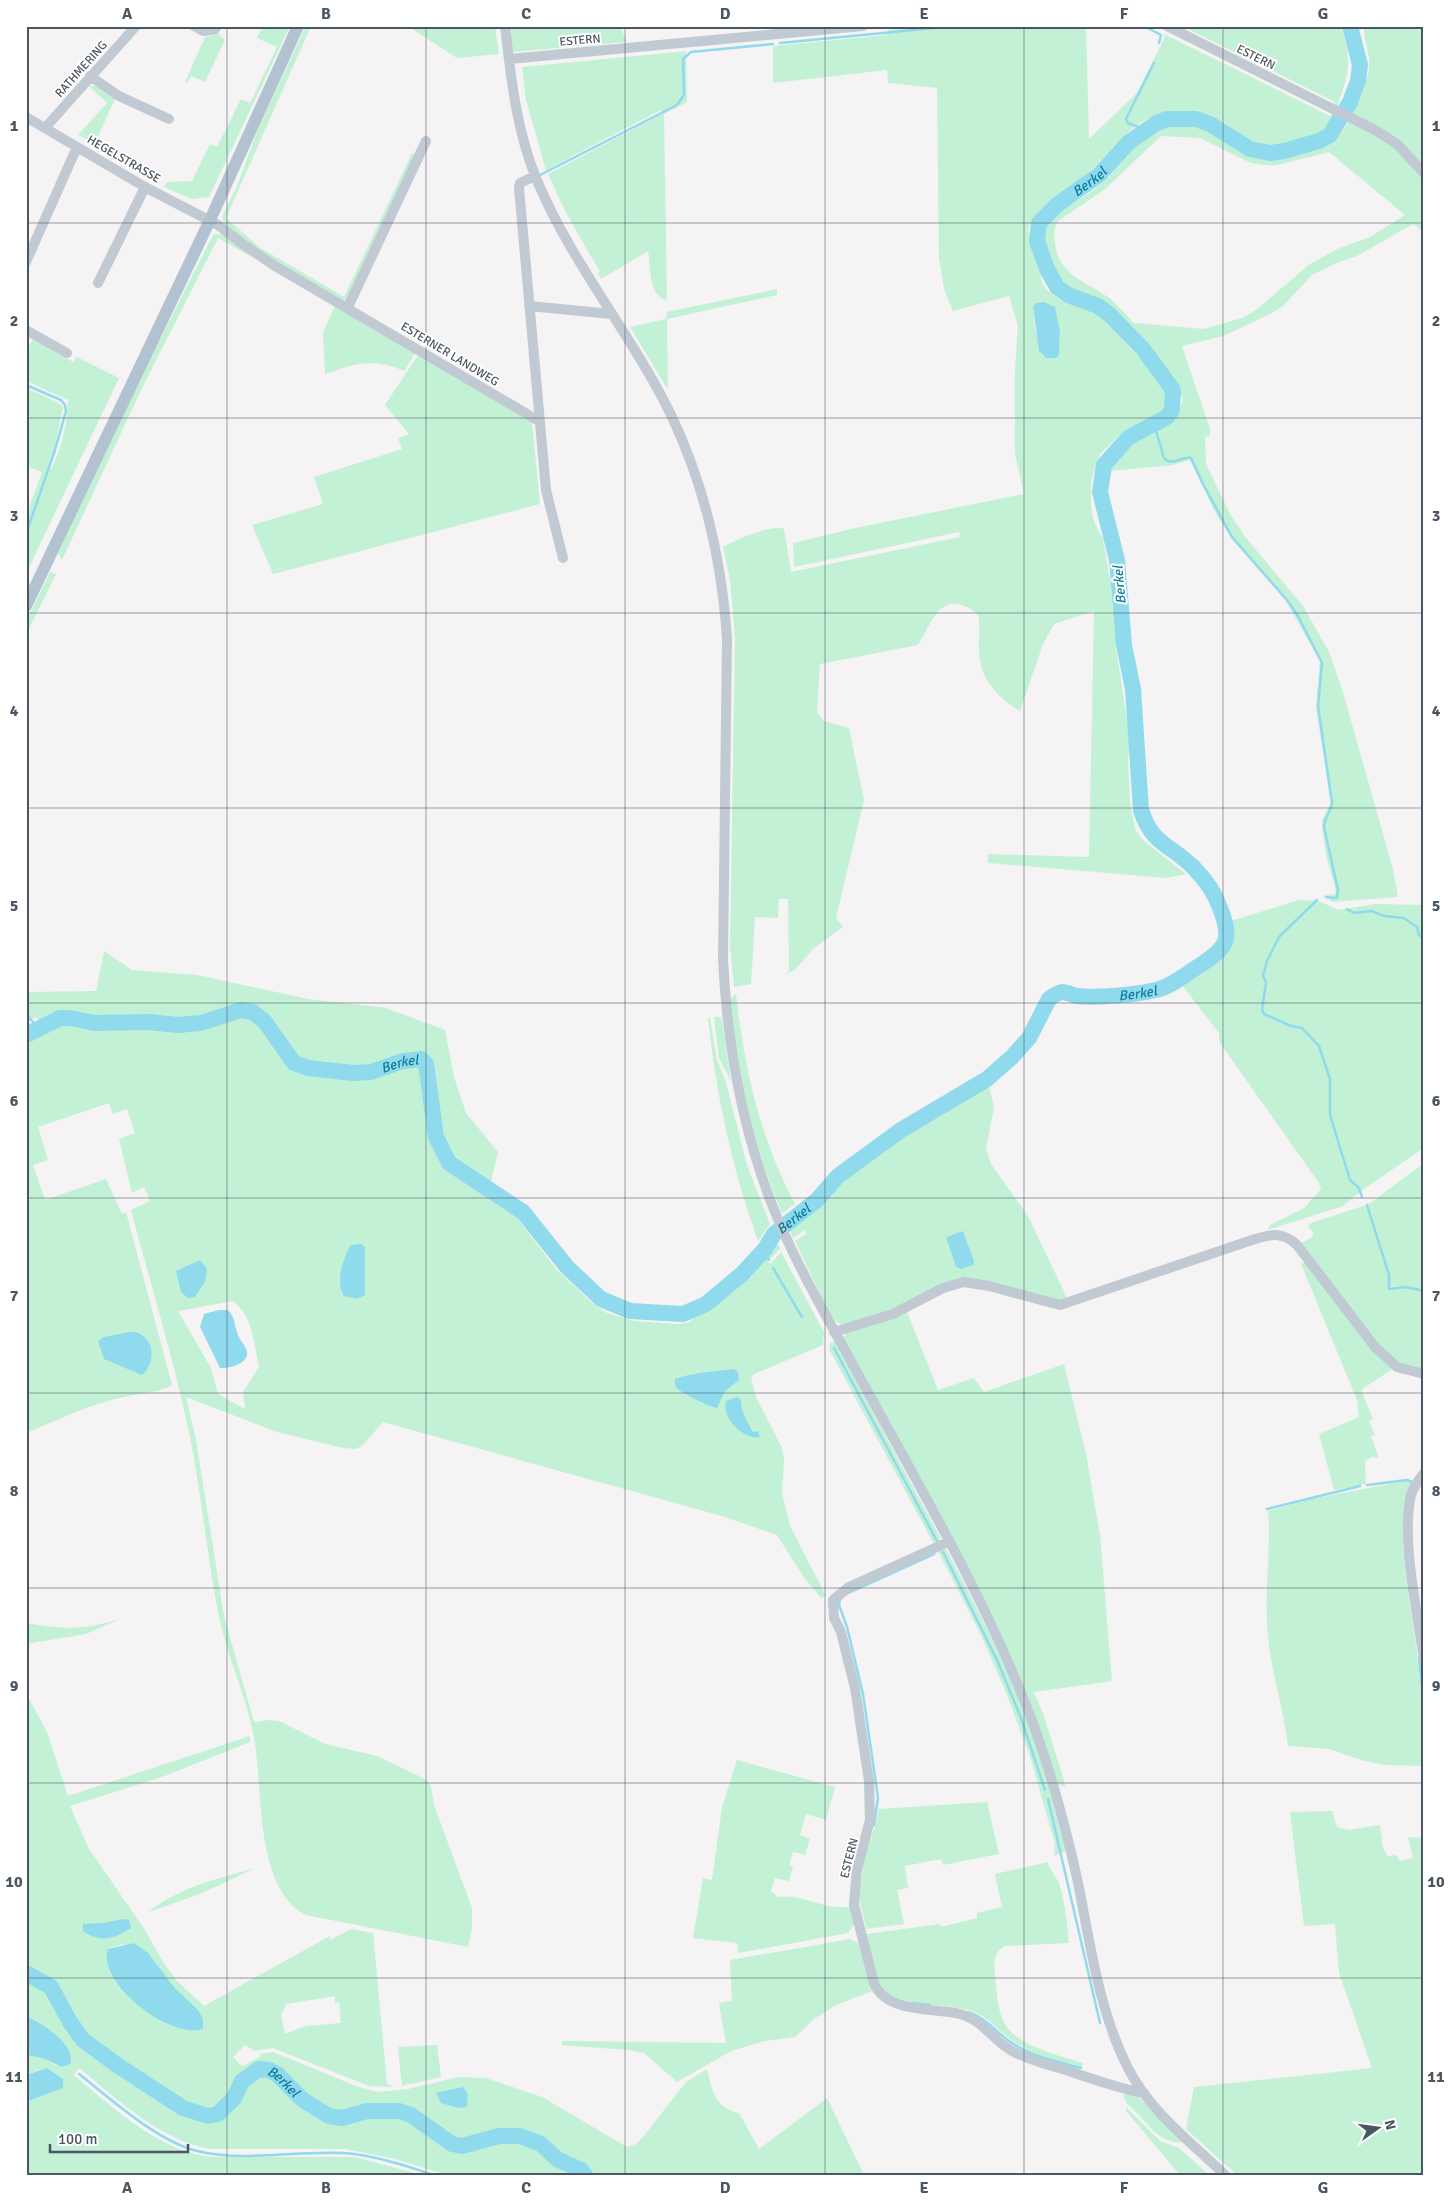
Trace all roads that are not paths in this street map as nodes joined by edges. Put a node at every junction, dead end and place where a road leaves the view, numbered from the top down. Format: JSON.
{"nodes":[{"id":1,"x":136,"y":26,"type":"edge"},
{"id":2,"x":194,"y":26,"type":"edge"},
{"id":3,"x":217,"y":26,"type":"edge"},
{"id":4,"x":298,"y":26,"type":"edge"},
{"id":5,"x":505,"y":26,"type":"edge"},
{"id":6,"x":863,"y":26,"type":"edge"},
{"id":7,"x":1167,"y":26,"type":"edge"},
{"id":8,"x":509,"y":60,"type":"junction"},
{"id":9,"x":90,"y":76,"type":"junction"},
{"id":10,"x":26,"y":117,"type":"edge"},
{"id":11,"x":169,"y":119,"type":"dead end"},
{"id":12,"x":45,"y":128,"type":"junction"},
{"id":13,"x":426,"y":142,"type":"dead end"},
{"id":14,"x":77,"y":147,"type":"junction"},
{"id":15,"x":1424,"y":173,"type":"edge"},
{"id":16,"x":535,"y":176,"type":"junction"},
{"id":17,"x":145,"y":187,"type":"junction"},
{"id":18,"x":210,"y":220,"type":"junction"},
{"id":19,"x":26,"y":262,"type":"edge"},
{"id":20,"x":98,"y":283,"type":"dead end"},
{"id":21,"x":529,"y":306,"type":"junction"},
{"id":22,"x":348,"y":307,"type":"junction"},
{"id":23,"x":612,"y":314,"type":"junction"},
{"id":24,"x":26,"y":330,"type":"edge"},
{"id":25,"x":67,"y":353,"type":"dead end"},
{"id":26,"x":539,"y":421,"type":"junction"},
{"id":27,"x":564,"y":558,"type":"dead end"},
{"id":28,"x":26,"y":606,"type":"edge"},
{"id":29,"x":834,"y":1332,"type":"junction"},
{"id":30,"x":1424,"y":1374,"type":"edge"},
{"id":31,"x":1424,"y":1473,"type":"edge"},
{"id":32,"x":948,"y":1542,"type":"junction"},
{"id":33,"x":1424,"y":1661,"type":"edge"},
{"id":34,"x":1143,"y":2093,"type":"junction"},
{"id":35,"x":1225,"y":2175,"type":"edge"}],
"edges":[{"from":1,"to":9,"type":"street","name":"RATHMERING"},
{"from":2,"to":3,"type":"street"},
{"from":4,"to":18,"type":"main road"},
{"from":5,"to":8,"type":"street"},
{"from":6,"to":8,"type":"street","name":"ESTERN"},
{"from":7,"to":15,"type":"street","name":"ESTERN"},
{"from":8,"to":16,"type":"street"},
{"from":9,"to":11,"type":"street"},
{"from":9,"to":12,"type":"street","name":"RATHMERING"},
{"from":10,"to":12,"type":"street","name":"HEGELSTRASSE"},
{"from":12,"to":14,"type":"street","name":"HEGELSTRASSE"},
{"from":13,"to":22,"type":"street"},
{"from":14,"to":17,"type":"street","name":"HEGELSTRASSE"},
{"from":14,"to":19,"type":"street"},
{"from":16,"to":21,"type":"street"},
{"from":16,"to":23,"type":"street"},
{"from":17,"to":18,"type":"street","name":"HEGELSTRASSE"},
{"from":17,"to":20,"type":"street"},
{"from":18,"to":22,"type":"street","name":"ESTERNER LANDWEG"},
{"from":18,"to":28,"type":"main road"},
{"from":21,"to":23,"type":"street"},
{"from":21,"to":26,"type":"street"},
{"from":22,"to":26,"type":"street","name":"ESTERNER LANDWEG"},
{"from":23,"to":29,"type":"street"},
{"from":24,"to":25,"type":"street"},
{"from":26,"to":27,"type":"street"},
{"from":29,"to":30,"type":"street"},
{"from":29,"to":32,"type":"street"},
{"from":31,"to":33,"type":"street"},
{"from":32,"to":34,"type":"street"},
{"from":32,"to":34,"type":"street","name":"ESTERN"},
{"from":34,"to":35,"type":"street"}]}
